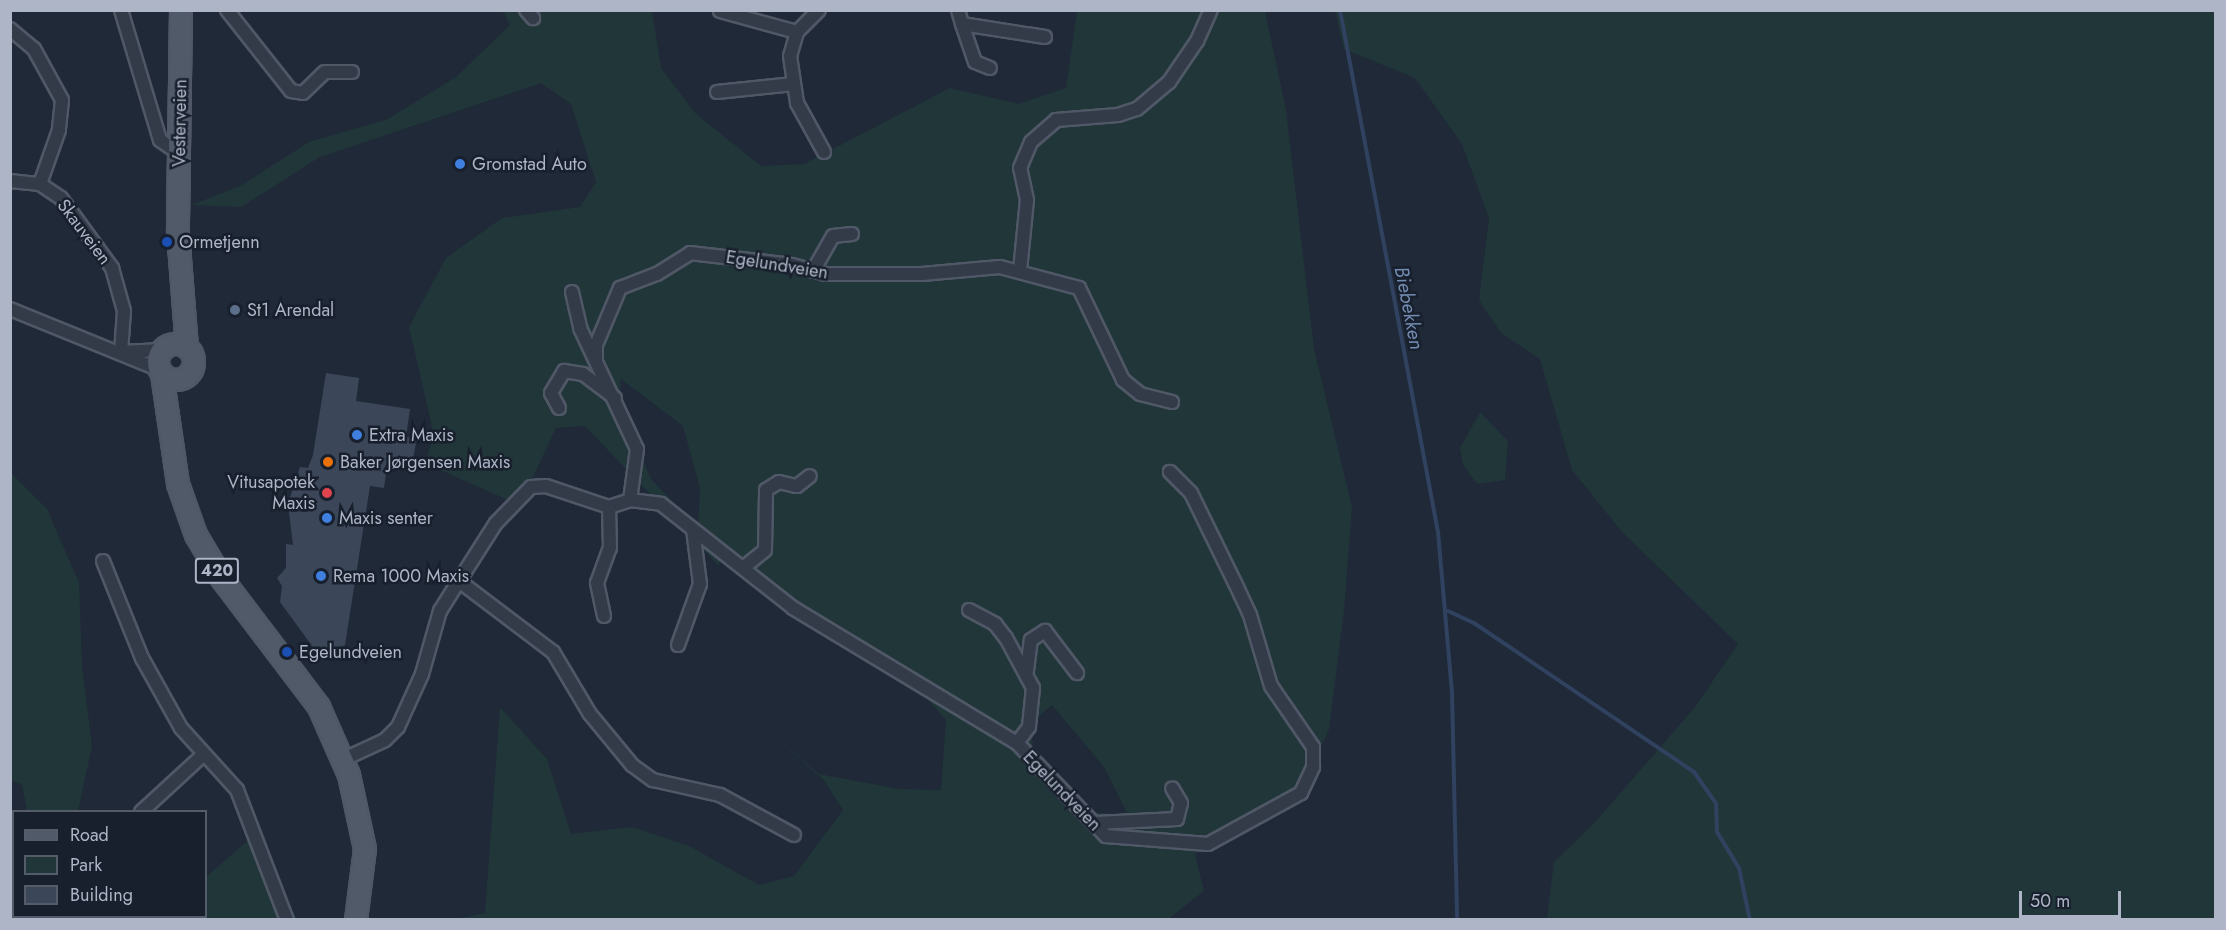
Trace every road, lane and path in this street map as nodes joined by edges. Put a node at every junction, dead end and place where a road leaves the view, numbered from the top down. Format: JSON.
{"nodes":[{"id":1,"x":121,"y":10,"type":"edge"},
{"id":2,"x":181,"y":10,"type":"edge"},
{"id":3,"x":227,"y":10,"type":"edge"},
{"id":4,"x":720,"y":10,"type":"edge"},
{"id":5,"x":819,"y":10,"type":"edge"},
{"id":6,"x":958,"y":10,"type":"edge"},
{"id":7,"x":1211,"y":10,"type":"edge"},
{"id":8,"x":962,"y":24,"type":"junction"},
{"id":9,"x":10,"y":29,"type":"edge"},
{"id":10,"x":797,"y":32,"type":"junction"},
{"id":11,"x":1045,"y":37,"type":"dead end"},
{"id":12,"x":990,"y":68,"type":"dead end"},
{"id":13,"x":352,"y":72,"type":"dead end"},
{"id":14,"x":794,"y":84,"type":"junction"},
{"id":15,"x":717,"y":92,"type":"dead end"},
{"id":16,"x":824,"y":152,"type":"dead end"},
{"id":17,"x":180,"y":154,"type":"junction"},
{"id":18,"x":10,"y":181,"type":"edge"},
{"id":19,"x":40,"y":184,"type":"junction"},
{"id":20,"x":852,"y":234,"type":"dead end"},
{"id":21,"x":178,"y":236,"type":"junction"},
{"id":22,"x":813,"y":271,"type":"junction"},
{"id":23,"x":1020,"y":271,"type":"junction"},
{"id":24,"x":572,"y":292,"type":"dead end"},
{"id":25,"x":10,"y":309,"type":"edge"},
{"id":26,"x":187,"y":346,"type":"junction"},
{"id":27,"x":121,"y":352,"type":"junction"},
{"id":28,"x":162,"y":360,"type":"junction"},
{"id":29,"x":596,"y":361,"type":"junction"},
{"id":30,"x":188,"y":376,"type":"junction"},
{"id":31,"x":616,"y":398,"type":"junction"},
{"id":32,"x":1172,"y":402,"type":"dead end"},
{"id":33,"x":559,"y":408,"type":"dead end"},
{"id":34,"x":171,"y":449,"type":"junction"},
{"id":35,"x":1170,"y":472,"type":"dead end"},
{"id":36,"x":810,"y":476,"type":"dead end"},
{"id":37,"x":630,"y":500,"type":"junction"},
{"id":38,"x":609,"y":507,"type":"junction"},
{"id":39,"x":693,"y":529,"type":"junction"},
{"id":40,"x":103,"y":561,"type":"dead end"},
{"id":41,"x":743,"y":568,"type":"junction"},
{"id":42,"x":459,"y":581,"type":"junction"},
{"id":43,"x":969,"y":610,"type":"dead end"},
{"id":44,"x":604,"y":616,"type":"dead end"},
{"id":45,"x":678,"y":645,"type":"dead end"},
{"id":46,"x":1077,"y":673,"type":"dead end"},
{"id":47,"x":1029,"y":681,"type":"junction"},
{"id":48,"x":1017,"y":743,"type":"junction"},
{"id":49,"x":203,"y":755,"type":"junction"},
{"id":50,"x":342,"y":760,"type":"junction"},
{"id":51,"x":1172,"y":788,"type":"dead end"},
{"id":52,"x":143,"y":810,"type":"edge"},
{"id":53,"x":1096,"y":823,"type":"junction"},
{"id":54,"x":794,"y":835,"type":"dead end"},
{"id":55,"x":287,"y":920,"type":"edge"},
{"id":56,"x":356,"y":920,"type":"edge"}],
"edges":[{"from":1,"to":17,"type":"street"},
{"from":2,"to":17,"type":"main road","name":"Vesterveien","number":"420"},
{"from":3,"to":13,"type":"street"},
{"from":4,"to":10,"type":"street"},
{"from":5,"to":10,"type":"street"},
{"from":6,"to":8,"type":"street"},
{"from":7,"to":23,"type":"street"},
{"from":8,"to":11,"type":"street"},
{"from":8,"to":12,"type":"street"},
{"from":9,"to":19,"type":"street"},
{"from":10,"to":14,"type":"street"},
{"from":14,"to":15,"type":"street"},
{"from":14,"to":16,"type":"street"},
{"from":17,"to":21,"type":"main road","name":"Vesterveien","number":"420"},
{"from":18,"to":19,"type":"street"},
{"from":19,"to":27,"type":"street","name":"Skauveien"},
{"from":20,"to":22,"type":"street"},
{"from":21,"to":26,"type":"main road","name":"Vesterveien","number":"420"},
{"from":21,"to":28,"type":"main road","name":"Vesterveien","number":"420"},
{"from":22,"to":23,"type":"street","name":"Egelundveien"},
{"from":22,"to":29,"type":"street","name":"Egelundveien"},
{"from":23,"to":32,"type":"street","name":"Egelundveien"},
{"from":24,"to":29,"type":"street"},
{"from":25,"to":27,"type":"street"},
{"from":26,"to":28,"type":"main road"},
{"from":26,"to":30,"type":"main road","number":"420"},
{"from":27,"to":28,"type":"street"},
{"from":27,"to":28,"type":"street"},
{"from":28,"to":30,"type":"main road"},
{"from":28,"to":34,"type":"main road","name":"Vesterveien","number":"420"},
{"from":29,"to":31,"type":"street"},
{"from":30,"to":34,"type":"main road","name":"Vesterveien","number":"420"},
{"from":31,"to":33,"type":"street"},
{"from":31,"to":37,"type":"street"},
{"from":34,"to":50,"type":"main road","name":"Vesterveien","number":"420"},
{"from":35,"to":53,"type":"street","name":"Egelundveien"},
{"from":36,"to":41,"type":"street"},
{"from":37,"to":38,"type":"street","name":"Egelundveien"},
{"from":37,"to":39,"type":"street","name":"Egelundveien"},
{"from":38,"to":42,"type":"street"},
{"from":38,"to":44,"type":"street"},
{"from":39,"to":41,"type":"street","name":"Egelundveien"},
{"from":39,"to":45,"type":"street"},
{"from":40,"to":49,"type":"street"},
{"from":41,"to":48,"type":"street","name":"Egelundveien"},
{"from":42,"to":50,"type":"street"},
{"from":42,"to":54,"type":"street"},
{"from":43,"to":47,"type":"street"},
{"from":46,"to":47,"type":"street"},
{"from":47,"to":48,"type":"street"},
{"from":48,"to":53,"type":"street","name":"Egelundveien"},
{"from":49,"to":52,"type":"street"},
{"from":49,"to":55,"type":"street"},
{"from":50,"to":56,"type":"main road","name":"Vesterveien","number":"420"},
{"from":51,"to":53,"type":"street"}]}
